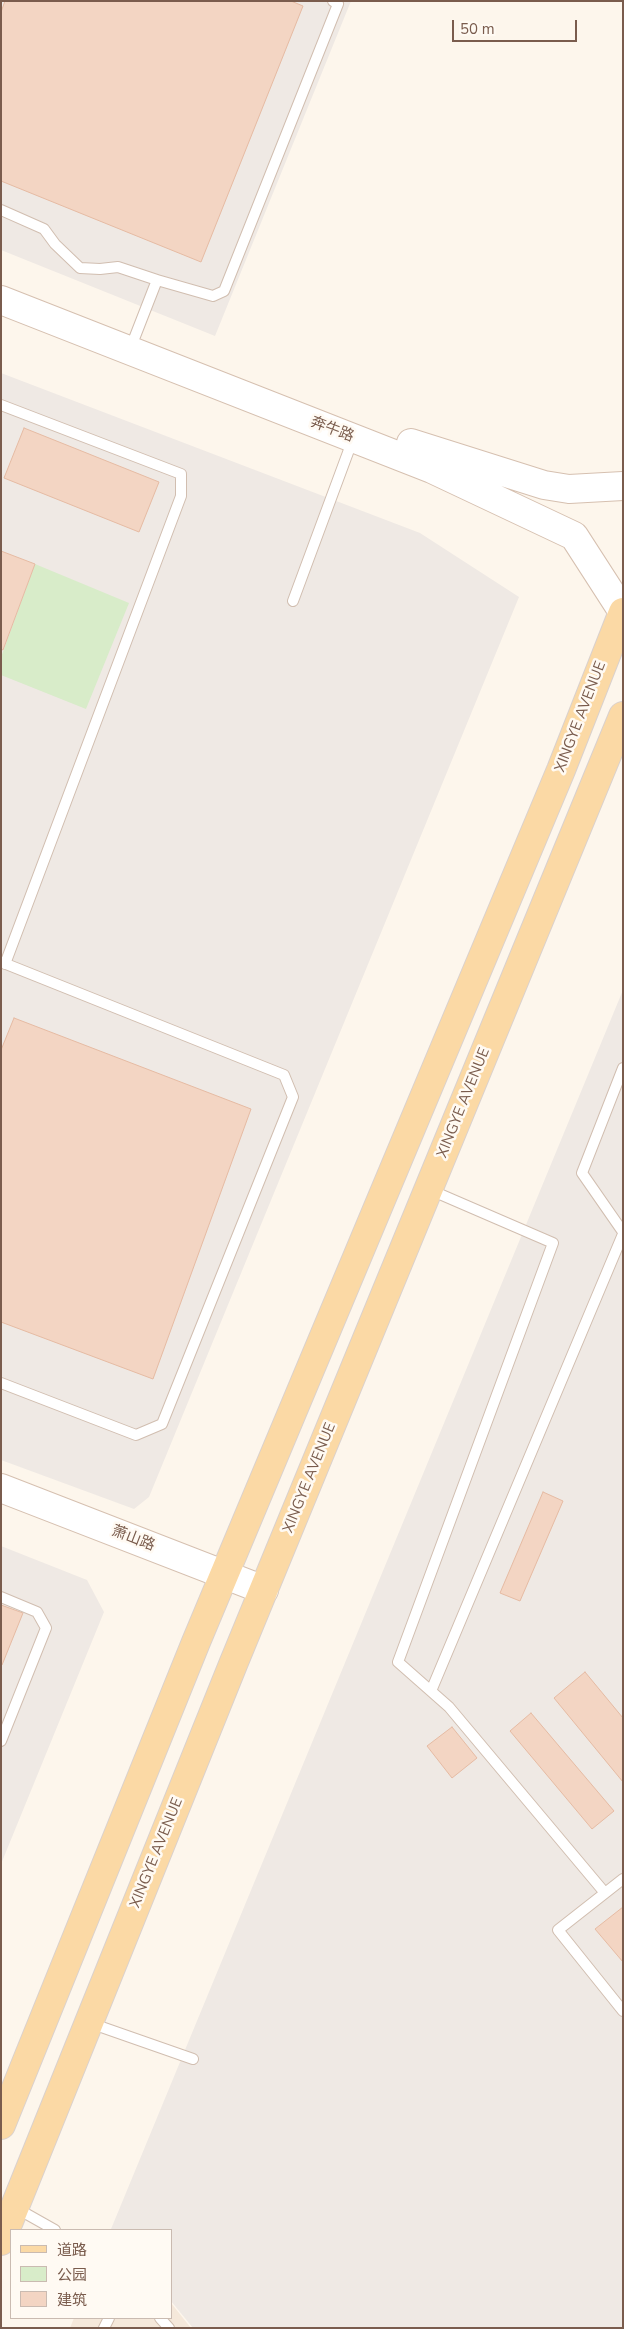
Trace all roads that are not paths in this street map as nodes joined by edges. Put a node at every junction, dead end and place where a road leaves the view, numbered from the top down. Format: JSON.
{"nodes":[{"id":1,"x":337,"y":2,"type":"edge"},
{"id":2,"x":1,"y":210,"type":"edge"},
{"id":3,"x":157,"y":280,"type":"junction"},
{"id":4,"x":1,"y":284,"type":"edge"},
{"id":5,"x":1,"y":300,"type":"edge"},
{"id":6,"x":134,"y":339,"type":"junction"},
{"id":7,"x":1,"y":405,"type":"edge"},
{"id":8,"x":356,"y":432,"type":"junction"},
{"id":9,"x":623,"y":486,"type":"edge"},
{"id":10,"x":293,"y":601,"type":"dead end"},
{"id":11,"x":623,"y":612,"type":"edge"},
{"id":12,"x":623,"y":716,"type":"edge"},
{"id":13,"x":3,"y":963,"type":"edge"},
{"id":14,"x":623,"y":1068,"type":"edge"},
{"id":15,"x":428,"y":1189,"type":"junction"},
{"id":16,"x":623,"y":1233,"type":"edge"},
{"id":17,"x":1,"y":1383,"type":"edge"},
{"id":18,"x":1,"y":1488,"type":"edge"},
{"id":19,"x":1,"y":1505,"type":"edge"},
{"id":20,"x":222,"y":1582,"type":"junction"},
{"id":21,"x":1,"y":1597,"type":"edge"},
{"id":22,"x":261,"y":1597,"type":"junction"},
{"id":23,"x":431,"y":1691,"type":"junction"},
{"id":24,"x":1,"y":1741,"type":"edge"},
{"id":25,"x":623,"y":1879,"type":"edge"},
{"id":26,"x":605,"y":1893,"type":"junction"},
{"id":27,"x":623,"y":2011,"type":"edge"},
{"id":28,"x":89,"y":2022,"type":"junction"},
{"id":29,"x":193,"y":2059,"type":"dead end"},
{"id":30,"x":1,"y":2125,"type":"edge"},
{"id":31,"x":15,"y":2208,"type":"junction"},
{"id":32,"x":54,"y":2229,"type":"edge"},
{"id":33,"x":1,"y":2241,"type":"edge"}],
"edges":[{"from":1,"to":3,"type":"lane"},
{"from":2,"to":3,"type":"lane"},
{"from":3,"to":6,"type":"lane"},
{"from":4,"to":6,"type":"street","name":"奔牛路"},
{"from":5,"to":8,"type":"street","name":"奔牛路"},
{"from":6,"to":8,"type":"street","name":"奔牛路"},
{"from":7,"to":13,"type":"lane"},
{"from":8,"to":9,"type":"street","name":"奔牛路"},
{"from":8,"to":10,"type":"lane"},
{"from":8,"to":11,"type":"street","name":"奔牛路"},
{"from":11,"to":20,"type":"main road","name":"XINGYE AVENUE"},
{"from":12,"to":15,"type":"main road","name":"XINGYE AVENUE"},
{"from":13,"to":17,"type":"lane"},
{"from":14,"to":16,"type":"lane"},
{"from":15,"to":22,"type":"main road","name":"XINGYE AVENUE"},
{"from":15,"to":23,"type":"lane"},
{"from":16,"to":23,"type":"lane"},
{"from":18,"to":20,"type":"street","name":"萧山路"},
{"from":19,"to":20,"type":"street","name":"萧山路"},
{"from":20,"to":22,"type":"street","name":"萧山路"},
{"from":20,"to":30,"type":"main road","name":"XINGYE AVENUE"},
{"from":21,"to":24,"type":"lane"},
{"from":22,"to":28,"type":"main road","name":"XINGYE AVENUE"},
{"from":23,"to":26,"type":"lane"},
{"from":25,"to":26,"type":"lane"},
{"from":26,"to":27,"type":"lane"},
{"from":28,"to":29,"type":"lane"},
{"from":28,"to":31,"type":"main road","name":"XINGYE AVENUE"},
{"from":31,"to":32,"type":"lane"},
{"from":31,"to":33,"type":"main road","name":"XINGYE AVENUE"}]}
